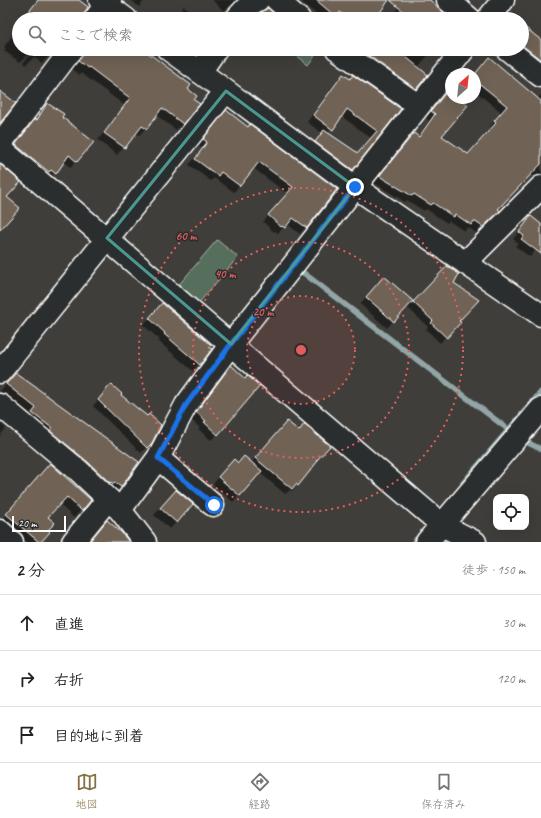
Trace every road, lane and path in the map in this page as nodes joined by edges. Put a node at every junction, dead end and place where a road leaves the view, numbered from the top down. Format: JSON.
{"nodes":[{"id":1,"x":258,"y":0,"type":"edge"},
{"id":2,"x":277,"y":0,"type":"edge"},
{"id":3,"x":448,"y":0,"type":"edge"},
{"id":4,"x":503,"y":0,"type":"edge"},
{"id":5,"x":103,"y":6,"type":"edge"},
{"id":6,"x":114,"y":12,"type":"edge"},
{"id":7,"x":242,"y":12,"type":"edge"},
{"id":8,"x":291,"y":12,"type":"edge"},
{"id":9,"x":462,"y":12,"type":"edge"},
{"id":10,"x":494,"y":12,"type":"edge"},
{"id":11,"x":67,"y":56,"type":"edge"},
{"id":12,"x":178,"y":56,"type":"edge"},
{"id":13,"x":211,"y":56,"type":"edge"},
{"id":14,"x":347,"y":56,"type":"edge"},
{"id":15,"x":458,"y":56,"type":"edge"},
{"id":16,"x":516,"y":56,"type":"edge"},
{"id":17,"x":200,"y":72,"type":"junction"},
{"id":18,"x":541,"y":76,"type":"edge"},
{"id":19,"x":226,"y":91,"type":"junction"},
{"id":20,"x":419,"y":106,"type":"junction"},
{"id":21,"x":0,"y":144,"type":"edge"},
{"id":22,"x":0,"y":148,"type":"edge"},
{"id":23,"x":355,"y":187,"type":"junction"},
{"id":24,"x":541,"y":187,"type":"edge"},
{"id":25,"x":107,"y":238,"type":"junction"},
{"id":26,"x":465,"y":263,"type":"junction"},
{"id":27,"x":541,"y":315,"type":"edge"},
{"id":28,"x":231,"y":344,"type":"junction"},
{"id":29,"x":0,"y":372,"type":"edge"},
{"id":30,"x":0,"y":405,"type":"edge"},
{"id":31,"x":541,"y":409,"type":"edge"},
{"id":32,"x":158,"y":458,"type":"junction"},
{"id":33,"x":114,"y":505,"type":"junction"},
{"id":34,"x":214,"y":505,"type":"dead end"},
{"id":35,"x":442,"y":525,"type":"junction"},
{"id":36,"x":0,"y":531,"type":"edge"},
{"id":37,"x":12,"y":542,"type":"edge"},
{"id":38,"x":73,"y":542,"type":"edge"},
{"id":39,"x":145,"y":542,"type":"edge"},
{"id":40,"x":427,"y":542,"type":"edge"},
{"id":41,"x":475,"y":542,"type":"edge"}],
"edges":[{"from":1,"to":7,"type":"street"},
{"from":2,"to":8,"type":"street"},
{"from":3,"to":9,"type":"street"},
{"from":4,"to":10,"type":"street"},
{"from":5,"to":6,"type":"street"},
{"from":11,"to":21,"type":"street"},
{"from":12,"to":17,"type":"street"},
{"from":13,"to":17,"type":"street"},
{"from":14,"to":20,"type":"street"},
{"from":15,"to":20,"type":"street"},
{"from":16,"to":18,"type":"street"},
{"from":17,"to":19,"type":"street"},
{"from":19,"to":23,"type":"street"},
{"from":19,"to":25,"type":"street"},
{"from":20,"to":23,"type":"street"},
{"from":22,"to":25,"type":"street"},
{"from":23,"to":26,"type":"street"},
{"from":23,"to":28,"type":"street"},
{"from":24,"to":26,"type":"street"},
{"from":25,"to":28,"type":"street"},
{"from":25,"to":29,"type":"street"},
{"from":26,"to":27,"type":"street"},
{"from":28,"to":32,"type":"street"},
{"from":28,"to":35,"type":"street"},
{"from":30,"to":33,"type":"street"},
{"from":31,"to":35,"type":"street"},
{"from":32,"to":33,"type":"street"},
{"from":32,"to":34,"type":"street"},
{"from":33,"to":38,"type":"street"},
{"from":33,"to":39,"type":"street"},
{"from":35,"to":40,"type":"street"},
{"from":35,"to":41,"type":"street"},
{"from":36,"to":37,"type":"street"}]}
